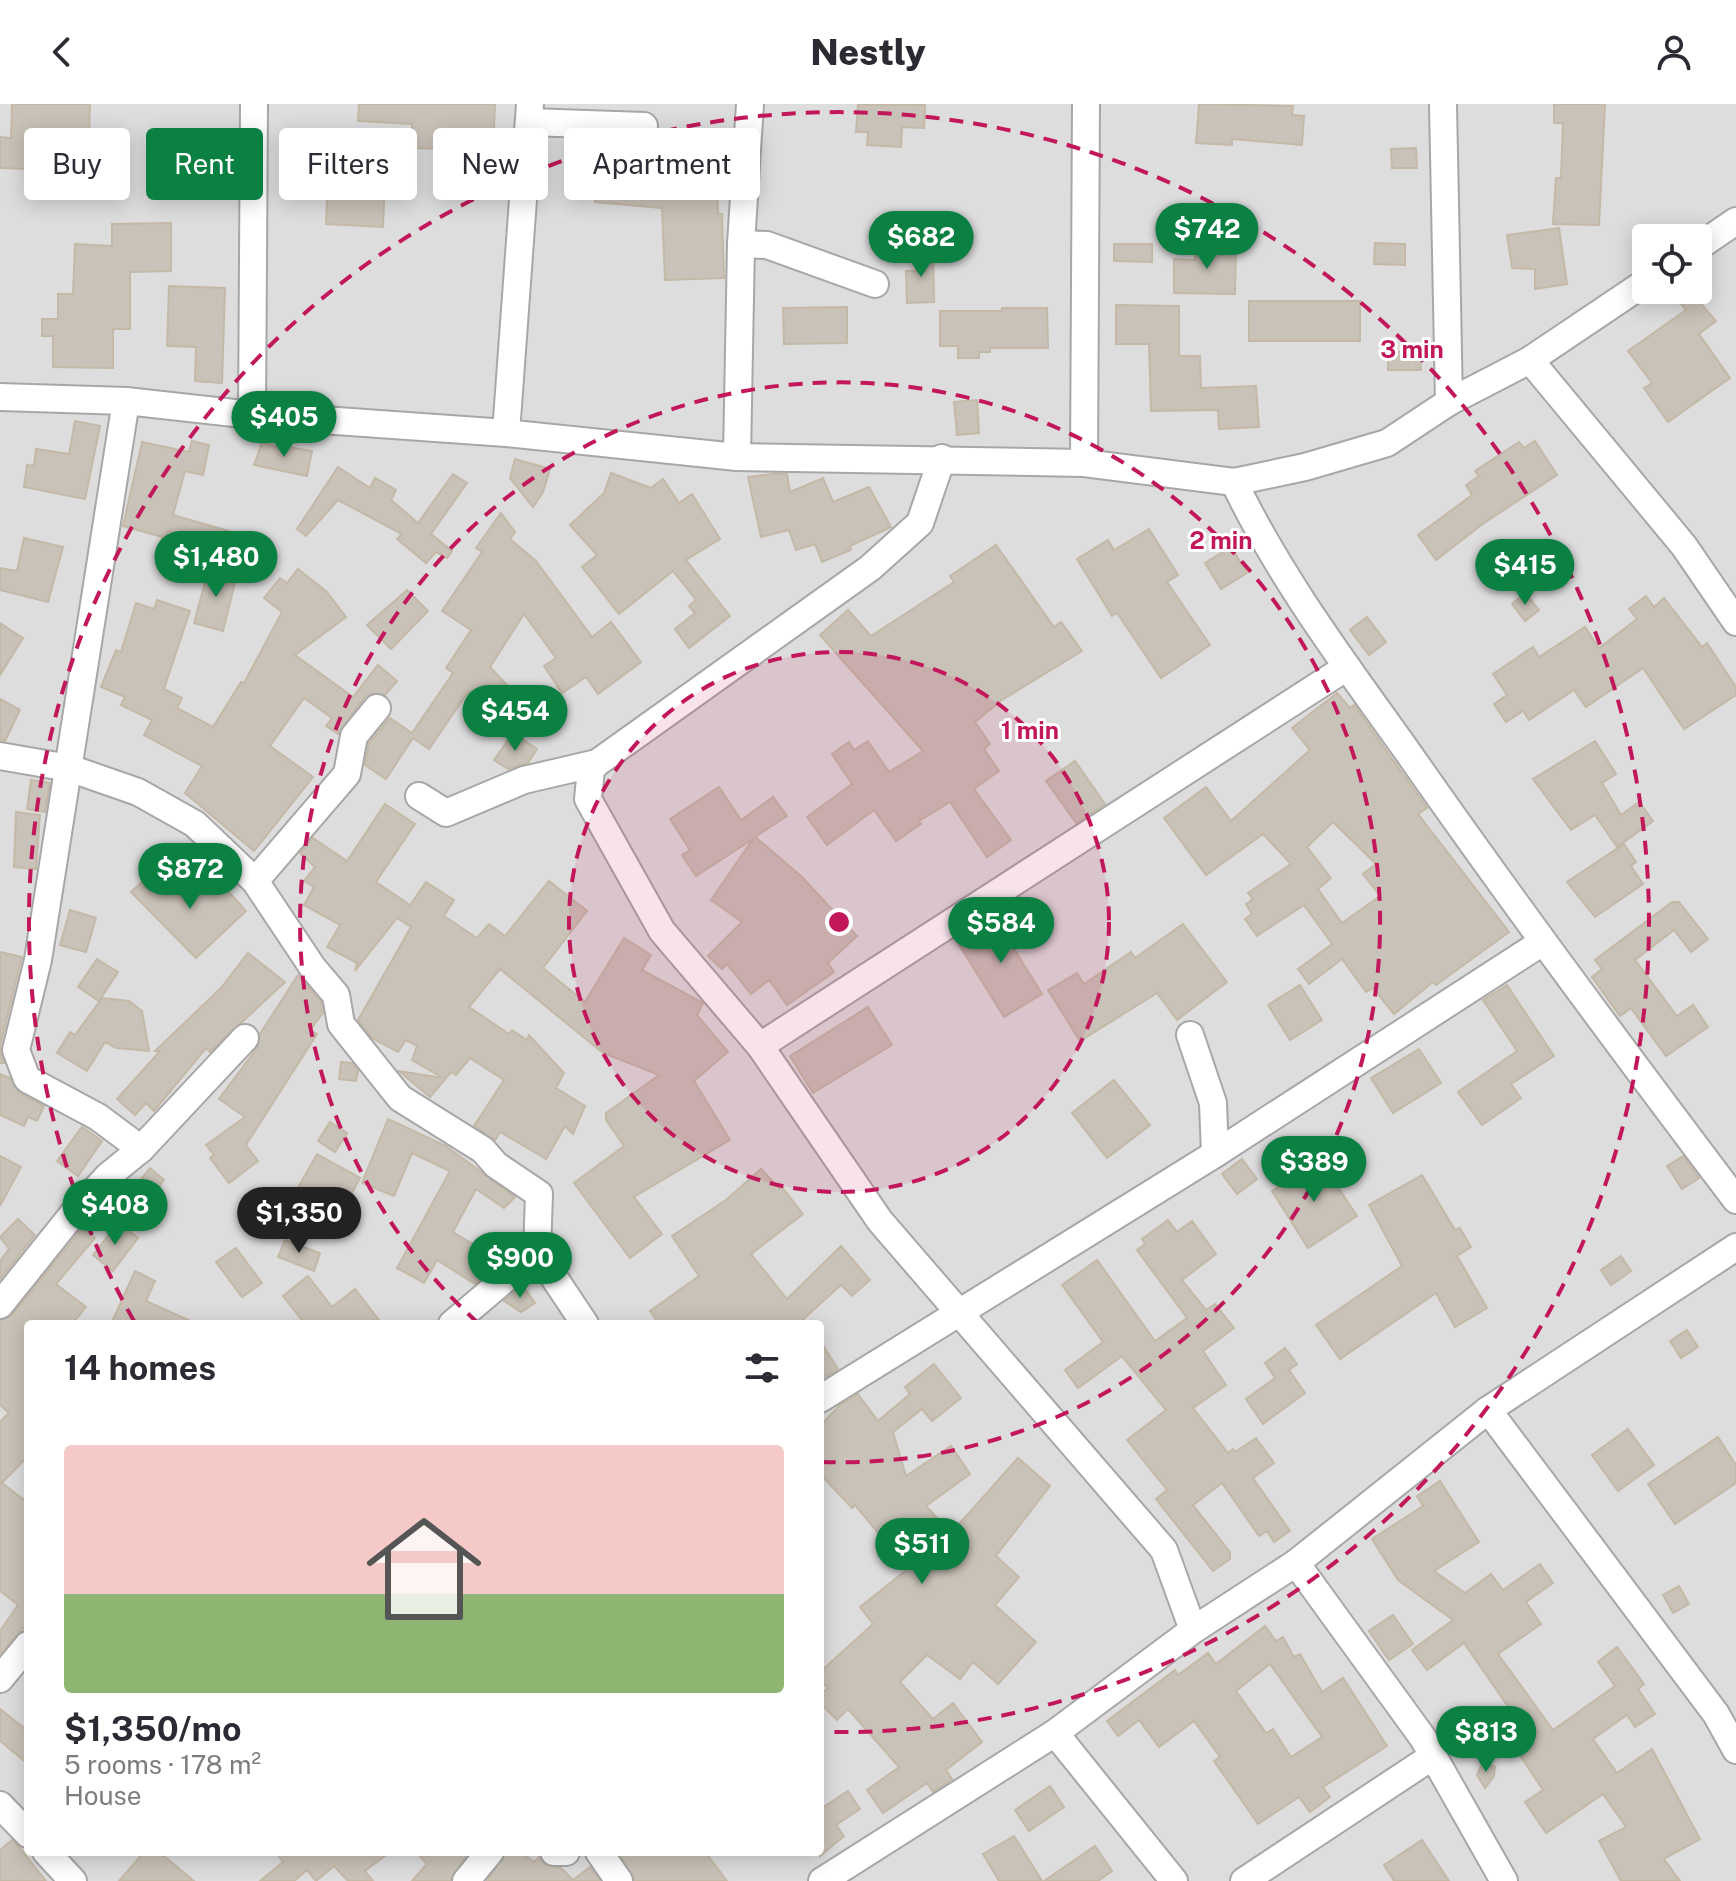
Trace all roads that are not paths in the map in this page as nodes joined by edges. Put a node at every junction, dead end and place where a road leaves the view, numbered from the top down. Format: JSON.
{"nodes":[{"id":1,"x":254,"y":104,"type":"edge"},
{"id":2,"x":750,"y":104,"type":"edge"},
{"id":3,"x":1086,"y":104,"type":"edge"},
{"id":4,"x":1443,"y":104,"type":"edge"},
{"id":5,"x":530,"y":113,"type":"edge"},
{"id":6,"x":644,"y":126,"type":"dead end"},
{"id":7,"x":1736,"y":221,"type":"edge"},
{"id":8,"x":1712,"y":237,"type":"edge"},
{"id":9,"x":741,"y":244,"type":"junction"},
{"id":10,"x":875,"y":284,"type":"dead end"},
{"id":11,"x":1632,"y":291,"type":"edge"},
{"id":12,"x":1530,"y":360,"type":"junction"},
{"id":13,"x":0,"y":397,"type":"edge"},
{"id":14,"x":126,"y":401,"type":"junction"},
{"id":15,"x":1449,"y":402,"type":"junction"},
{"id":16,"x":252,"y":415,"type":"junction"},
{"id":17,"x":506,"y":433,"type":"junction"},
{"id":18,"x":737,"y":457,"type":"junction"},
{"id":19,"x":942,"y":458,"type":"junction"},
{"id":20,"x":1084,"y":463,"type":"junction"},
{"id":21,"x":1234,"y":482,"type":"junction"},
{"id":22,"x":1736,"y":622,"type":"edge"},
{"id":23,"x":1347,"y":667,"type":"junction"},
{"id":24,"x":377,"y":708,"type":"dead end"},
{"id":25,"x":0,"y":756,"type":"edge"},
{"id":26,"x":597,"y":763,"type":"junction"},
{"id":27,"x":69,"y":768,"type":"junction"},
{"id":28,"x":419,"y":796,"type":"dead end"},
{"id":29,"x":255,"y":881,"type":"junction"},
{"id":30,"x":1541,"y":943,"type":"junction"},
{"id":31,"x":1190,"y":1035,"type":"dead end"},
{"id":32,"x":245,"y":1038,"type":"dead end"},
{"id":33,"x":760,"y":1046,"type":"junction"},
{"id":34,"x":141,"y":1149,"type":"junction"},
{"id":35,"x":1215,"y":1154,"type":"junction"},
{"id":36,"x":1736,"y":1200,"type":"edge"},
{"id":37,"x":1736,"y":1247,"type":"edge"},
{"id":38,"x":537,"y":1252,"type":"junction"},
{"id":39,"x":0,"y":1305,"type":"edge"},
{"id":40,"x":958,"y":1314,"type":"junction"},
{"id":41,"x":457,"y":1320,"type":"edge"},
{"id":42,"x":582,"y":1320,"type":"edge"},
{"id":43,"x":824,"y":1397,"type":"edge"},
{"id":44,"x":1488,"y":1410,"type":"junction"},
{"id":45,"x":1296,"y":1563,"type":"junction"},
{"id":46,"x":1193,"y":1630,"type":"junction"},
{"id":47,"x":24,"y":1650,"type":"edge"},
{"id":48,"x":0,"y":1679,"type":"edge"},
{"id":49,"x":1055,"y":1733,"type":"junction"},
{"id":50,"x":1736,"y":1750,"type":"edge"},
{"id":51,"x":1433,"y":1756,"type":"junction"},
{"id":52,"x":50,"y":1856,"type":"edge"},
{"id":53,"x":487,"y":1856,"type":"edge"},
{"id":54,"x":602,"y":1856,"type":"edge"},
{"id":55,"x":73,"y":1881,"type":"edge"},
{"id":56,"x":466,"y":1881,"type":"edge"},
{"id":57,"x":619,"y":1881,"type":"edge"},
{"id":58,"x":822,"y":1881,"type":"edge"},
{"id":59,"x":1174,"y":1881,"type":"edge"},
{"id":60,"x":1244,"y":1881,"type":"edge"},
{"id":61,"x":1504,"y":1881,"type":"edge"}],
"edges":[{"from":1,"to":16,"type":"street"},
{"from":2,"to":9,"type":"street"},
{"from":3,"to":20,"type":"street"},
{"from":4,"to":15,"type":"street"},
{"from":5,"to":6,"type":"street"},
{"from":5,"to":17,"type":"street"},
{"from":7,"to":8,"type":"street"},
{"from":9,"to":10,"type":"street"},
{"from":9,"to":18,"type":"street"},
{"from":11,"to":12,"type":"street"},
{"from":12,"to":15,"type":"street"},
{"from":12,"to":22,"type":"street"},
{"from":13,"to":14,"type":"street"},
{"from":14,"to":16,"type":"street"},
{"from":14,"to":27,"type":"street"},
{"from":15,"to":21,"type":"street"},
{"from":16,"to":17,"type":"street"},
{"from":17,"to":18,"type":"street"},
{"from":18,"to":19,"type":"street"},
{"from":19,"to":20,"type":"street"},
{"from":19,"to":26,"type":"street"},
{"from":20,"to":21,"type":"street"},
{"from":21,"to":23,"type":"street"},
{"from":23,"to":30,"type":"street"},
{"from":23,"to":33,"type":"street"},
{"from":24,"to":29,"type":"street"},
{"from":25,"to":27,"type":"street"},
{"from":26,"to":28,"type":"street"},
{"from":26,"to":33,"type":"street"},
{"from":27,"to":29,"type":"street"},
{"from":27,"to":34,"type":"street"},
{"from":29,"to":38,"type":"street"},
{"from":30,"to":35,"type":"street"},
{"from":30,"to":36,"type":"street"},
{"from":31,"to":35,"type":"street"},
{"from":32,"to":34,"type":"street"},
{"from":33,"to":40,"type":"street"},
{"from":34,"to":39,"type":"street"},
{"from":35,"to":40,"type":"street"},
{"from":37,"to":44,"type":"street"},
{"from":38,"to":41,"type":"street"},
{"from":38,"to":42,"type":"street"},
{"from":40,"to":43,"type":"street"},
{"from":40,"to":46,"type":"street"},
{"from":44,"to":45,"type":"street"},
{"from":44,"to":50,"type":"street"},
{"from":45,"to":46,"type":"street"},
{"from":45,"to":51,"type":"street"},
{"from":46,"to":49,"type":"street"},
{"from":47,"to":48,"type":"street"},
{"from":49,"to":58,"type":"street"},
{"from":49,"to":59,"type":"street"},
{"from":51,"to":60,"type":"street"},
{"from":51,"to":61,"type":"street"},
{"from":52,"to":55,"type":"street"},
{"from":53,"to":56,"type":"street"},
{"from":54,"to":57,"type":"street"}]}
